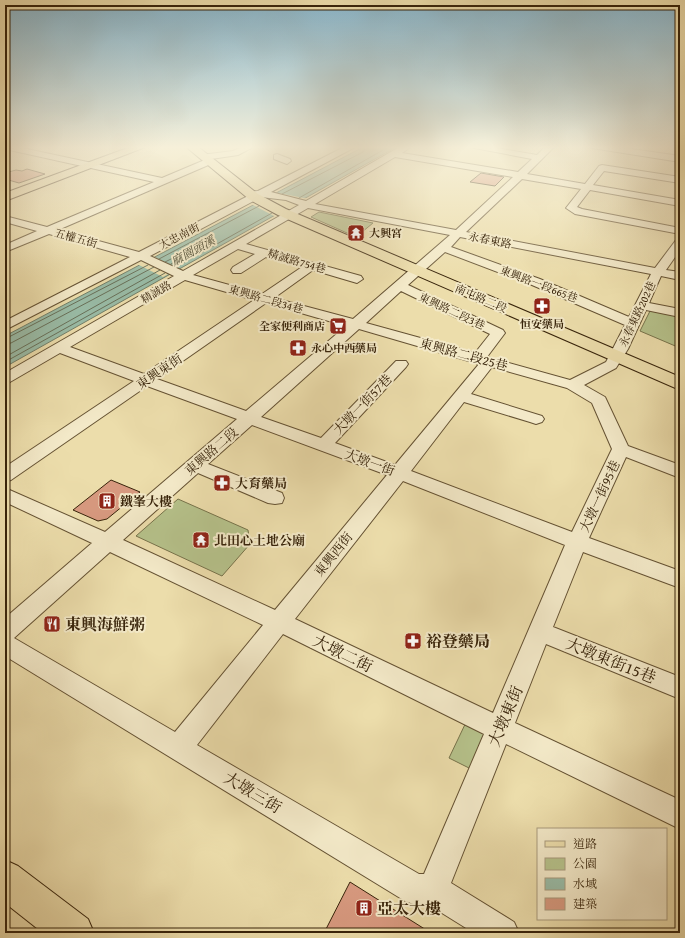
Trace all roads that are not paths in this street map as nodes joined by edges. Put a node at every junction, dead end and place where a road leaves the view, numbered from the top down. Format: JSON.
{"nodes":[{"id":1,"x":24,"y":190,"type":"edge"},
{"id":2,"x":143,"y":190,"type":"edge"},
{"id":3,"x":250,"y":190,"type":"edge"},
{"id":4,"x":271,"y":190,"type":"edge"},
{"id":5,"x":328,"y":190,"type":"edge"},
{"id":6,"x":504,"y":190,"type":"edge"},
{"id":7,"x":585,"y":190,"type":"edge"},
{"id":8,"x":603,"y":190,"type":"edge"},
{"id":9,"x":259,"y":196,"type":"junction"},
{"id":10,"x":5,"y":197,"type":"edge"},
{"id":11,"x":304,"y":203,"type":"junction"},
{"id":12,"x":680,"y":203,"type":"edge"},
{"id":13,"x":286,"y":214,"type":"junction"},
{"id":14,"x":5,"y":219,"type":"edge"},
{"id":15,"x":47,"y":231,"type":"junction"},
{"id":16,"x":680,"y":231,"type":"edge"},
{"id":17,"x":458,"y":234,"type":"junction"},
{"id":18,"x":680,"y":242,"type":"edge"},
{"id":19,"x":237,"y":245,"type":"junction"},
{"id":20,"x":443,"y":248,"type":"junction"},
{"id":21,"x":5,"y":249,"type":"edge"},
{"id":22,"x":266,"y":252,"type":"junction"},
{"id":23,"x":144,"y":257,"type":"junction"},
{"id":24,"x":312,"y":266,"type":"junction"},
{"id":25,"x":237,"y":270,"type":"dead end"},
{"id":26,"x":417,"y":271,"type":"junction"},
{"id":27,"x":658,"y":272,"type":"junction"},
{"id":28,"x":180,"y":275,"type":"junction"},
{"id":29,"x":680,"y":276,"type":"edge"},
{"id":30,"x":358,"y":279,"type":"dead end"},
{"id":31,"x":400,"y":286,"type":"junction"},
{"id":32,"x":264,"y":299,"type":"junction"},
{"id":33,"x":641,"y":305,"type":"junction"},
{"id":34,"x":680,"y":313,"type":"edge"},
{"id":35,"x":633,"y":323,"type":"junction"},
{"id":36,"x":356,"y":325,"type":"junction"},
{"id":37,"x":5,"y":326,"type":"edge"},
{"id":38,"x":59,"y":348,"type":"junction"},
{"id":39,"x":616,"y":356,"type":"junction"},
{"id":40,"x":484,"y":360,"type":"junction"},
{"id":41,"x":401,"y":364,"type":"dead end"},
{"id":42,"x":5,"y":379,"type":"edge"},
{"id":43,"x":146,"y":380,"type":"junction"},
{"id":44,"x":680,"y":384,"type":"edge"},
{"id":45,"x":572,"y":385,"type":"junction"},
{"id":46,"x":460,"y":396,"type":"junction"},
{"id":47,"x":248,"y":417,"type":"junction"},
{"id":48,"x":536,"y":419,"type":"dead end"},
{"id":49,"x":324,"y":445,"type":"junction"},
{"id":50,"x":621,"y":449,"type":"junction"},
{"id":51,"x":194,"y":465,"type":"junction"},
{"id":52,"x":399,"y":472,"type":"junction"},
{"id":53,"x":680,"y":472,"type":"edge"},
{"id":54,"x":5,"y":476,"type":"edge"},
{"id":55,"x":5,"y":494,"type":"edge"},
{"id":56,"x":275,"y":498,"type":"dead end"},
{"id":57,"x":106,"y":542,"type":"junction"},
{"id":58,"x":577,"y":542,"type":"junction"},
{"id":59,"x":680,"y":580,"type":"edge"},
{"id":60,"x":278,"y":622,"type":"junction"},
{"id":61,"x":5,"y":632,"type":"edge"},
{"id":62,"x":542,"y":632,"type":"junction"},
{"id":63,"x":5,"y":644,"type":"edge"},
{"id":64,"x":680,"y":688,"type":"edge"},
{"id":65,"x":498,"y":729,"type":"junction"},
{"id":66,"x":178,"y":748,"type":"junction"},
{"id":67,"x":680,"y":815,"type":"edge"},
{"id":68,"x":5,"y":879,"type":"edge"},
{"id":69,"x":433,"y":889,"type":"junction"},
{"id":70,"x":74,"y":933,"type":"edge"},
{"id":71,"x":503,"y":933,"type":"edge"}],
"edges":[{"from":1,"to":10,"type":"main road"},
{"from":2,"to":15,"type":"street"},
{"from":3,"to":9,"type":"main road","name":"南屯路二段"},
{"from":4,"to":9,"type":"street","name":"大忠南街"},
{"from":5,"to":11,"type":"street","name":"精誠路"},
{"from":6,"to":17,"type":"street","name":"東興路二段"},
{"from":7,"to":16,"type":"street"},
{"from":8,"to":12,"type":"street"},
{"from":9,"to":11,"type":"street","name":"永春東路"},
{"from":9,"to":13,"type":"main road","name":"南屯路二段"},
{"from":9,"to":23,"type":"street","name":"大忠南街"},
{"from":11,"to":13,"type":"street","name":"精誠路"},
{"from":11,"to":17,"type":"street","name":"永春東路"},
{"from":13,"to":19,"type":"street","name":"精誠路"},
{"from":13,"to":26,"type":"main road","name":"南屯路二段"},
{"from":14,"to":15,"type":"street","name":"五權五街"},
{"from":15,"to":21,"type":"street"},
{"from":15,"to":23,"type":"street","name":"五權五街"},
{"from":17,"to":20,"type":"street","name":"東興路二段"},
{"from":17,"to":27,"type":"street","name":"永春東路"},
{"from":18,"to":27,"type":"street","name":"永春東路202巷"},
{"from":19,"to":22,"type":"street","name":"精誠路754巷"},
{"from":19,"to":28,"type":"street","name":"精誠路"},
{"from":20,"to":26,"type":"street","name":"東興路二段"},
{"from":20,"to":35,"type":"street","name":"東興路一段665巷"},
{"from":22,"to":24,"type":"street","name":"精誠路754巷"},
{"from":22,"to":25,"type":"street"},
{"from":23,"to":28,"type":"street","name":"五權五街"},
{"from":23,"to":37,"type":"street","name":"大忠南街"},
{"from":24,"to":30,"type":"street","name":"精誠路754巷"},
{"from":24,"to":32,"type":"street","name":"東興東街"},
{"from":26,"to":31,"type":"street","name":"東興路二段"},
{"from":26,"to":39,"type":"main road","name":"南屯路二段"},
{"from":27,"to":29,"type":"street","name":"永春東路"},
{"from":27,"to":33,"type":"street","name":"永春東路202巷"},
{"from":28,"to":32,"type":"street","name":"東興路二段34巷"},
{"from":28,"to":38,"type":"street","name":"精誠路"},
{"from":31,"to":36,"type":"street","name":"東興路二段"},
{"from":31,"to":40,"type":"street","name":"東興路二段3巷"},
{"from":32,"to":36,"type":"street","name":"東興路二段34巷"},
{"from":32,"to":43,"type":"street","name":"東興東街"},
{"from":33,"to":34,"type":"street"},
{"from":33,"to":35,"type":"street","name":"永春東路202巷"},
{"from":35,"to":39,"type":"street","name":"永春東路202巷"},
{"from":36,"to":40,"type":"street","name":"東興路二段25巷"},
{"from":36,"to":47,"type":"street","name":"東興路二段"},
{"from":38,"to":42,"type":"street","name":"精誠路"},
{"from":38,"to":43,"type":"street","name":"大墩一街"},
{"from":39,"to":44,"type":"main road","name":"南屯路二段"},
{"from":39,"to":45,"type":"street"},
{"from":40,"to":45,"type":"street","name":"東興路二段25巷"},
{"from":40,"to":46,"type":"street","name":"東興西街"},
{"from":41,"to":49,"type":"street","name":"大墩一街57巷"},
{"from":43,"to":47,"type":"street","name":"大墩一街"},
{"from":43,"to":54,"type":"street","name":"東興東街"},
{"from":45,"to":50,"type":"street","name":"東興路二段25巷"},
{"from":46,"to":48,"type":"street"},
{"from":46,"to":52,"type":"street","name":"東興西街"},
{"from":47,"to":49,"type":"street","name":"大墩一街"},
{"from":47,"to":51,"type":"street","name":"東興路二段"},
{"from":49,"to":52,"type":"street","name":"大墩一街"},
{"from":50,"to":53,"type":"street"},
{"from":50,"to":58,"type":"street","name":"大墩一街95巷"},
{"from":51,"to":56,"type":"street"},
{"from":51,"to":57,"type":"street","name":"東興路二段"},
{"from":52,"to":58,"type":"street","name":"大墩一街"},
{"from":52,"to":60,"type":"street","name":"東興西街"},
{"from":55,"to":57,"type":"street","name":"大墩二街"},
{"from":57,"to":60,"type":"street","name":"大墩二街"},
{"from":57,"to":61,"type":"street","name":"東興路二段"},
{"from":58,"to":59,"type":"street","name":"大墩一街"},
{"from":58,"to":62,"type":"street","name":"大墩東街"},
{"from":60,"to":65,"type":"street","name":"大墩二街"},
{"from":60,"to":66,"type":"street","name":"東興西街"},
{"from":62,"to":64,"type":"street","name":"大墩東街15巷"},
{"from":62,"to":65,"type":"street","name":"大墩東街"},
{"from":63,"to":66,"type":"street","name":"大墩三街"},
{"from":65,"to":67,"type":"street","name":"大墩二街"},
{"from":65,"to":69,"type":"street","name":"大墩東街"},
{"from":66,"to":69,"type":"street","name":"大墩三街"},
{"from":68,"to":70,"type":"main road"},
{"from":69,"to":71,"type":"street"}]}
